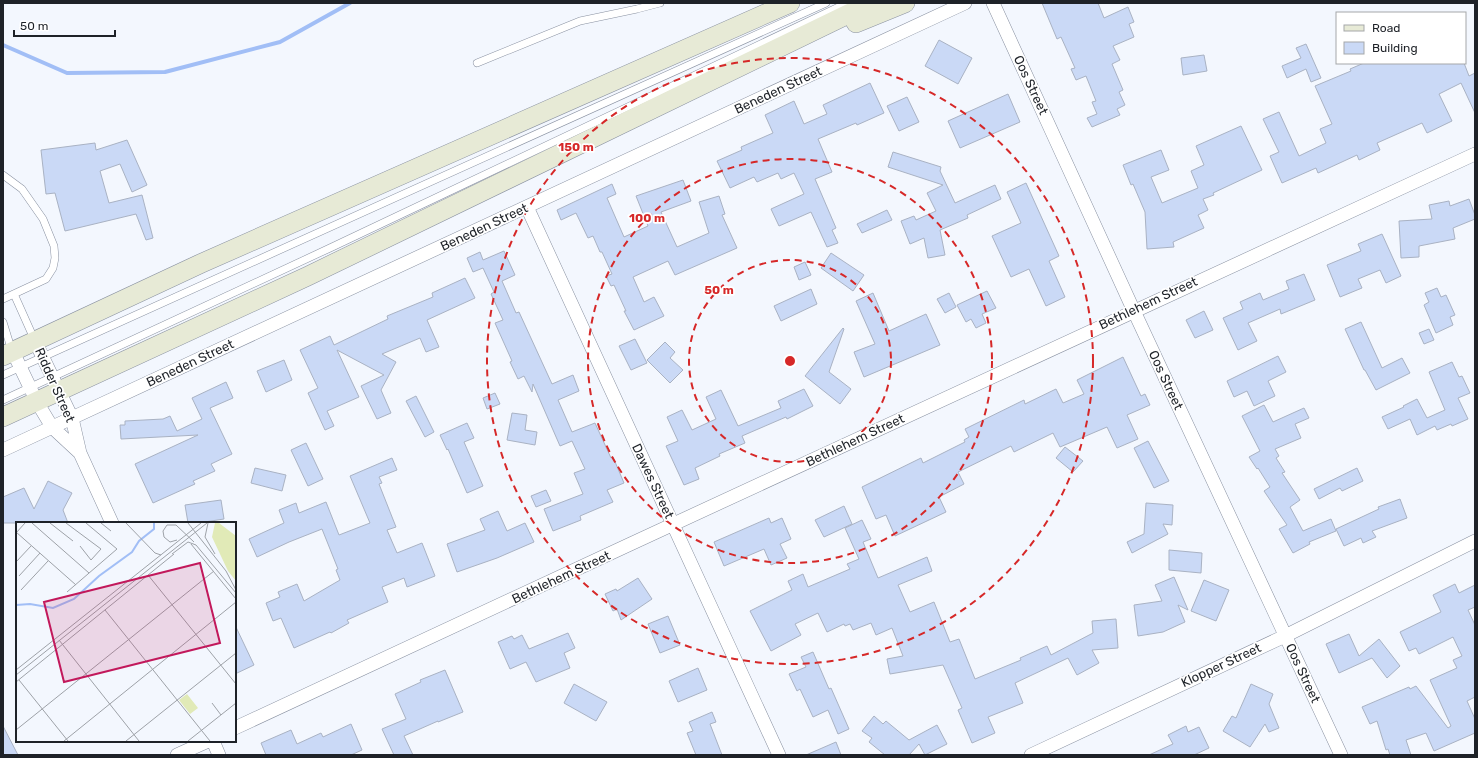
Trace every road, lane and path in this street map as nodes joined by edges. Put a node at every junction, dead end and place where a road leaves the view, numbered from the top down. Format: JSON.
{"nodes":[{"id":1,"x":660,"y":3,"type":"edge"},
{"id":2,"x":790,"y":3,"type":"edge"},
{"id":3,"x":826,"y":3,"type":"edge"},
{"id":4,"x":847,"y":3,"type":"edge"},
{"id":5,"x":871,"y":3,"type":"edge"},
{"id":6,"x":905,"y":3,"type":"edge"},
{"id":7,"x":965,"y":3,"type":"edge"},
{"id":8,"x":993,"y":3,"type":"edge"},
{"id":9,"x":748,"y":61,"type":"junction"},
{"id":10,"x":477,"y":63,"type":"dead end"},
{"id":11,"x":1475,"y":154,"type":"edge"},
{"id":12,"x":3,"y":175,"type":"edge"},
{"id":13,"x":527,"y":207,"type":"junction"},
{"id":14,"x":14,"y":294,"type":"junction"},
{"id":15,"x":3,"y":299,"type":"edge"},
{"id":16,"x":1133,"y":309,"type":"junction"},
{"id":17,"x":3,"y":322,"type":"edge"},
{"id":18,"x":39,"y":349,"type":"junction"},
{"id":19,"x":12,"y":358,"type":"edge"},
{"id":20,"x":3,"y":375,"type":"edge"},
{"id":21,"x":56,"y":384,"type":"junction"},
{"id":22,"x":34,"y":394,"type":"junction"},
{"id":23,"x":3,"y":400,"type":"edge"},
{"id":24,"x":3,"y":417,"type":"edge"},
{"id":25,"x":72,"y":418,"type":"junction"},
{"id":26,"x":52,"y":427,"type":"junction"},
{"id":27,"x":3,"y":450,"type":"edge"},
{"id":28,"x":80,"y":453,"type":"junction"},
{"id":29,"x":112,"y":522,"type":"edge"},
{"id":30,"x":674,"y":524,"type":"junction"},
{"id":31,"x":1475,"y":541,"type":"edge"},
{"id":32,"x":1285,"y":636,"type":"junction"},
{"id":33,"x":236,"y":728,"type":"edge"},
{"id":34,"x":206,"y":742,"type":"edge"},
{"id":35,"x":213,"y":742,"type":"edge"},
{"id":36,"x":177,"y":755,"type":"edge"},
{"id":37,"x":219,"y":755,"type":"edge"},
{"id":38,"x":779,"y":755,"type":"edge"},
{"id":39,"x":1031,"y":755,"type":"edge"},
{"id":40,"x":1341,"y":755,"type":"edge"}],
"edges":[{"from":1,"to":10,"type":"lane"},
{"from":2,"to":18,"type":"main road"},
{"from":3,"to":18,"type":"lane"},
{"from":4,"to":21,"type":"lane"},
{"from":5,"to":9,"type":"main road"},
{"from":6,"to":9,"type":"main road"},
{"from":7,"to":13,"type":"street","name":"Beneden Street"},
{"from":8,"to":16,"type":"street","name":"Oos Street"},
{"from":9,"to":21,"type":"main road"},
{"from":11,"to":16,"type":"street","name":"Bethlehem Street"},
{"from":12,"to":14,"type":"lane"},
{"from":13,"to":25,"type":"street","name":"Beneden Street"},
{"from":13,"to":30,"type":"street","name":"Dawes Street"},
{"from":14,"to":15,"type":"lane"},
{"from":14,"to":18,"type":"lane"},
{"from":16,"to":30,"type":"street","name":"Bethlehem Street"},
{"from":16,"to":32,"type":"street","name":"Oos Street"},
{"from":17,"to":19,"type":"lane"},
{"from":18,"to":19,"type":"main road"},
{"from":18,"to":21,"type":"street","name":"Ridder Street"},
{"from":19,"to":20,"type":"lane"},
{"from":19,"to":22,"type":"street","name":"Ridder Street"},
{"from":21,"to":22,"type":"main road"},
{"from":21,"to":25,"type":"street","name":"Ridder Street"},
{"from":22,"to":23,"type":"lane"},
{"from":22,"to":24,"type":"main road"},
{"from":22,"to":26,"type":"street","name":"Ridder Street"},
{"from":25,"to":26,"type":"street","name":"Beneden Street"},
{"from":25,"to":28,"type":"street","name":"Ridder Street"},
{"from":26,"to":27,"type":"street","name":"Beneden Street"},
{"from":26,"to":28,"type":"street","name":"Ridder Street"},
{"from":28,"to":29,"type":"street","name":"Ridder Street"},
{"from":30,"to":33,"type":"street","name":"Bethlehem Street"},
{"from":30,"to":38,"type":"street","name":"Dawes Street"},
{"from":31,"to":32,"type":"street","name":"Klopper Street"},
{"from":32,"to":39,"type":"street","name":"Klopper Street"},
{"from":32,"to":40,"type":"street","name":"Oos Street"},
{"from":34,"to":36,"type":"street"},
{"from":35,"to":37,"type":"street"}]}
